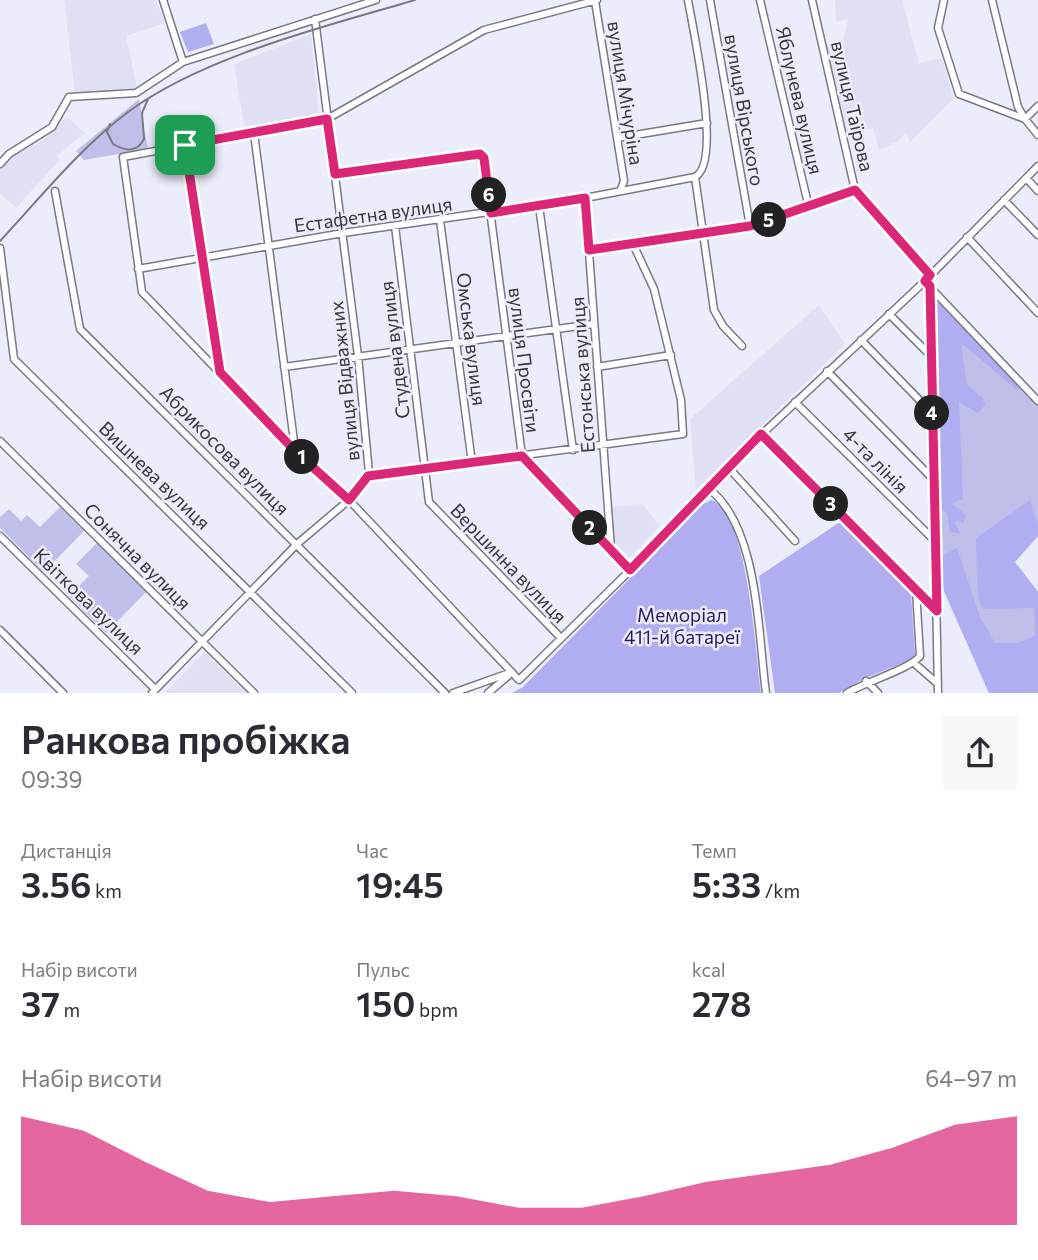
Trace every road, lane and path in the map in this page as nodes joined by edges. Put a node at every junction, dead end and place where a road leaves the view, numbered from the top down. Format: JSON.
{"nodes":[{"id":1,"x":163,"y":0,"type":"edge"},
{"id":2,"x":376,"y":0,"type":"edge"},
{"id":3,"x":596,"y":0,"type":"edge"},
{"id":4,"x":688,"y":0,"type":"edge"},
{"id":5,"x":710,"y":0,"type":"edge"},
{"id":6,"x":760,"y":0,"type":"edge"},
{"id":7,"x":812,"y":0,"type":"edge"},
{"id":8,"x":944,"y":0,"type":"edge"},
{"id":9,"x":992,"y":0,"type":"edge"},
{"id":10,"x":314,"y":19,"type":"junction"},
{"id":11,"x":183,"y":62,"type":"junction"},
{"id":12,"x":1038,"y":106,"type":"edge"},
{"id":13,"x":327,"y":119,"type":"junction"},
{"id":14,"x":1025,"y":119,"type":"junction"},
{"id":15,"x":707,"y":123,"type":"junction"},
{"id":16,"x":254,"y":133,"type":"junction"},
{"id":17,"x":1038,"y":135,"type":"edge"},
{"id":18,"x":617,"y":138,"type":"junction"},
{"id":19,"x":185,"y":145,"type":"junction"},
{"id":20,"x":0,"y":164,"type":"edge"},
{"id":21,"x":1038,"y":166,"type":"edge"},
{"id":22,"x":335,"y":174,"type":"junction"},
{"id":23,"x":695,"y":177,"type":"junction"},
{"id":24,"x":1026,"y":178,"type":"junction"},
{"id":25,"x":621,"y":189,"type":"junction"},
{"id":26,"x":855,"y":190,"type":"junction"},
{"id":27,"x":55,"y":191,"type":"dead end"},
{"id":28,"x":1038,"y":191,"type":"edge"},
{"id":29,"x":585,"y":198,"type":"junction"},
{"id":30,"x":1004,"y":200,"type":"junction"},
{"id":31,"x":538,"y":206,"type":"junction"},
{"id":32,"x":808,"y":208,"type":"junction"},
{"id":33,"x":491,"y":213,"type":"junction"},
{"id":34,"x":440,"y":220,"type":"junction"},
{"id":35,"x":395,"y":226,"type":"junction"},
{"id":36,"x":750,"y":226,"type":"junction"},
{"id":37,"x":343,"y":233,"type":"junction"},
{"id":38,"x":701,"y":234,"type":"junction"},
{"id":39,"x":1038,"y":235,"type":"edge"},
{"id":40,"x":967,"y":237,"type":"junction"},
{"id":41,"x":633,"y":244,"type":"junction"},
{"id":42,"x":268,"y":246,"type":"junction"},
{"id":43,"x":0,"y":248,"type":"edge"},
{"id":44,"x":589,"y":250,"type":"junction"},
{"id":45,"x":203,"y":258,"type":"junction"},
{"id":46,"x":138,"y":270,"type":"junction"},
{"id":47,"x":928,"y":281,"type":"junction"},
{"id":48,"x":1038,"y":313,"type":"edge"},
{"id":49,"x":889,"y":314,"type":"junction"},
{"id":50,"x":593,"y":324,"type":"junction"},
{"id":51,"x":555,"y":328,"type":"junction"},
{"id":52,"x":505,"y":335,"type":"junction"},
{"id":53,"x":860,"y":340,"type":"junction"},
{"id":54,"x":456,"y":342,"type":"junction"},
{"id":55,"x":742,"y":346,"type":"dead end"},
{"id":56,"x":410,"y":348,"type":"junction"},
{"id":57,"x":671,"y":355,"type":"junction"},
{"id":58,"x":358,"y":356,"type":"junction"},
{"id":59,"x":931,"y":356,"type":"junction"},
{"id":60,"x":597,"y":367,"type":"junction"},
{"id":61,"x":284,"y":368,"type":"junction"},
{"id":62,"x":827,"y":371,"type":"junction"},
{"id":63,"x":220,"y":372,"type":"junction"},
{"id":64,"x":1038,"y":401,"type":"edge"},
{"id":65,"x":795,"y":402,"type":"junction"},
{"id":66,"x":932,"y":413,"type":"junction"},
{"id":67,"x":761,"y":434,"type":"junction"},
{"id":68,"x":0,"y":441,"type":"edge"},
{"id":69,"x":603,"y":445,"type":"junction"},
{"id":70,"x":573,"y":450,"type":"junction"},
{"id":71,"x":295,"y":451,"type":"junction"},
{"id":72,"x":522,"y":456,"type":"junction"},
{"id":73,"x":471,"y":463,"type":"junction"},
{"id":74,"x":728,"y":467,"type":"junction"},
{"id":75,"x":425,"y":469,"type":"junction"},
{"id":76,"x":368,"y":476,"type":"junction"},
{"id":77,"x":934,"y":480,"type":"junction"},
{"id":78,"x":709,"y":489,"type":"junction"},
{"id":79,"x":349,"y":500,"type":"junction"},
{"id":80,"x":0,"y":536,"type":"edge"},
{"id":81,"x":795,"y":541,"type":"dead end"},
{"id":82,"x":935,"y":541,"type":"junction"},
{"id":83,"x":297,"y":544,"type":"junction"},
{"id":84,"x":611,"y":550,"type":"junction"},
{"id":85,"x":630,"y":570,"type":"junction"},
{"id":86,"x":250,"y":590,"type":"junction"},
{"id":87,"x":916,"y":590,"type":"junction"},
{"id":88,"x":937,"y":611,"type":"junction"},
{"id":89,"x":0,"y":630,"type":"edge"},
{"id":90,"x":561,"y":638,"type":"junction"},
{"id":91,"x":201,"y":640,"type":"junction"},
{"id":92,"x":914,"y":663,"type":"junction"},
{"id":93,"x":512,"y":672,"type":"junction"},
{"id":94,"x":866,"y":681,"type":"junction"},
{"id":95,"x":938,"y":684,"type":"junction"},
{"id":96,"x":154,"y":691,"type":"edge"},
{"id":97,"x":63,"y":693,"type":"edge"},
{"id":98,"x":254,"y":693,"type":"edge"},
{"id":99,"x":352,"y":693,"type":"edge"},
{"id":100,"x":445,"y":693,"type":"edge"},
{"id":101,"x":453,"y":693,"type":"edge"},
{"id":102,"x":488,"y":693,"type":"edge"},
{"id":103,"x":766,"y":693,"type":"edge"},
{"id":104,"x":847,"y":693,"type":"edge"},
{"id":105,"x":878,"y":693,"type":"edge"},
{"id":106,"x":938,"y":693,"type":"edge"}],
"edges":[{"from":1,"to":11,"type":"street"},
{"from":2,"to":10,"type":"street"},
{"from":3,"to":13,"type":"street"},
{"from":3,"to":18,"type":"street","name":"вулиця Мічуріна"},
{"from":4,"to":15,"type":"street"},
{"from":5,"to":36,"type":"street","name":"вулиця Вірського"},
{"from":6,"to":32,"type":"street","name":"Яблунева вулиця"},
{"from":7,"to":26,"type":"street","name":"вулиця Таїрова"},
{"from":8,"to":14,"type":"street"},
{"from":9,"to":14,"type":"street"},
{"from":10,"to":11,"type":"street"},
{"from":10,"to":13,"type":"street","name":"вулиця Відважних"},
{"from":11,"to":20,"type":"street"},
{"from":12,"to":14,"type":"street"},
{"from":13,"to":16,"type":"street"},
{"from":13,"to":22,"type":"street","name":"вулиця Відважних"},
{"from":14,"to":17,"type":"street"},
{"from":15,"to":18,"type":"street"},
{"from":15,"to":23,"type":"street"},
{"from":16,"to":19,"type":"street"},
{"from":16,"to":42,"type":"street"},
{"from":18,"to":25,"type":"street","name":"вулиця Мічуріна"},
{"from":19,"to":45,"type":"street"},
{"from":19,"to":46,"type":"street"},
{"from":21,"to":24,"type":"street"},
{"from":22,"to":33,"type":"street","name":"вулиця Просвіти"},
{"from":22,"to":37,"type":"street","name":"вулиця Відважних"},
{"from":23,"to":25,"type":"street","name":"Естафетна вулиця"},
{"from":23,"to":38,"type":"street"},
{"from":24,"to":28,"type":"street"},
{"from":24,"to":30,"type":"street"},
{"from":25,"to":29,"type":"street","name":"Естафетна вулиця"},
{"from":26,"to":32,"type":"street"},
{"from":26,"to":47,"type":"street","name":"вулиця Таїрова"},
{"from":27,"to":83,"type":"street","name":"Абрикосова вулиця"},
{"from":29,"to":31,"type":"street","name":"Естафетна вулиця"},
{"from":29,"to":44,"type":"street","name":"Естонська вулиця"},
{"from":30,"to":39,"type":"street"},
{"from":30,"to":40,"type":"street"},
{"from":31,"to":33,"type":"street","name":"Естафетна вулиця"},
{"from":31,"to":51,"type":"street"},
{"from":32,"to":36,"type":"street"},
{"from":33,"to":34,"type":"street","name":"Естафетна вулиця"},
{"from":33,"to":52,"type":"street","name":"вулиця Просвіти"},
{"from":34,"to":35,"type":"street","name":"Естафетна вулиця"},
{"from":34,"to":54,"type":"street","name":"Омська вулиця"},
{"from":35,"to":37,"type":"street","name":"Естафетна вулиця"},
{"from":35,"to":56,"type":"street","name":"Студена вулиця"},
{"from":36,"to":38,"type":"street"},
{"from":37,"to":42,"type":"street","name":"Естафетна вулиця"},
{"from":37,"to":58,"type":"street","name":"вулиця Відважних"},
{"from":38,"to":41,"type":"street"},
{"from":38,"to":55,"type":"street"},
{"from":40,"to":47,"type":"street"},
{"from":40,"to":48,"type":"street"},
{"from":41,"to":44,"type":"street"},
{"from":41,"to":57,"type":"street"},
{"from":42,"to":45,"type":"street","name":"Естафетна вулиця"},
{"from":42,"to":61,"type":"street"},
{"from":43,"to":86,"type":"street","name":"Вишнева вулиця"},
{"from":44,"to":50,"type":"street","name":"Естонська вулиця"},
{"from":45,"to":46,"type":"street","name":"Естафетна вулиця"},
{"from":45,"to":63,"type":"street"},
{"from":46,"to":63,"type":"street"},
{"from":47,"to":49,"type":"street"},
{"from":47,"to":59,"type":"street"},
{"from":47,"to":64,"type":"street","name":"вулиця Таїрова"},
{"from":49,"to":53,"type":"street"},
{"from":49,"to":59,"type":"street"},
{"from":50,"to":51,"type":"street"},
{"from":50,"to":60,"type":"street","name":"Естонська вулиця"},
{"from":51,"to":52,"type":"street"},
{"from":51,"to":70,"type":"street"},
{"from":52,"to":54,"type":"street"},
{"from":52,"to":72,"type":"street","name":"вулиця Просвіти"},
{"from":53,"to":62,"type":"street"},
{"from":53,"to":66,"type":"street"},
{"from":54,"to":56,"type":"street"},
{"from":54,"to":73,"type":"street","name":"Омська вулиця"},
{"from":56,"to":58,"type":"street"},
{"from":56,"to":75,"type":"street","name":"Студена вулиця"},
{"from":57,"to":60,"type":"street"},
{"from":57,"to":69,"type":"street"},
{"from":58,"to":61,"type":"street"},
{"from":58,"to":76,"type":"street","name":"вулиця Відважних"},
{"from":59,"to":66,"type":"street"},
{"from":60,"to":69,"type":"street","name":"Естонська вулиця"},
{"from":61,"to":71,"type":"street"},
{"from":62,"to":65,"type":"street"},
{"from":62,"to":77,"type":"street"},
{"from":63,"to":71,"type":"street"},
{"from":65,"to":67,"type":"street"},
{"from":65,"to":82,"type":"street","name":"4-та лінія"},
{"from":66,"to":77,"type":"street"},
{"from":67,"to":74,"type":"street"},
{"from":67,"to":87,"type":"street"},
{"from":68,"to":91,"type":"street","name":"Сонячна вулиця"},
{"from":69,"to":70,"type":"street"},
{"from":69,"to":84,"type":"street","name":"Естонська вулиця"},
{"from":70,"to":72,"type":"street"},
{"from":71,"to":79,"type":"street"},
{"from":72,"to":73,"type":"street"},
{"from":72,"to":84,"type":"street","name":"вулиця Просвіти"},
{"from":73,"to":75,"type":"street"},
{"from":74,"to":78,"type":"street"},
{"from":74,"to":81,"type":"street"},
{"from":75,"to":76,"type":"street"},
{"from":75,"to":90,"type":"street","name":"Вершинна вулиця"},
{"from":76,"to":79,"type":"street","name":"вулиця Відважних"},
{"from":77,"to":82,"type":"street"},
{"from":78,"to":85,"type":"street"},
{"from":78,"to":103,"type":"street"},
{"from":79,"to":83,"type":"street","name":"вулиця Відважних"},
{"from":79,"to":93,"type":"street"},
{"from":80,"to":96,"type":"street","name":"Квіткова вулиця"},
{"from":82,"to":88,"type":"street"},
{"from":83,"to":86,"type":"street","name":"вулиця Відважних"},
{"from":83,"to":100,"type":"street","name":"Абрикосова вулиця"},
{"from":84,"to":85,"type":"street","name":"вулиця Просвіти"},
{"from":85,"to":90,"type":"street"},
{"from":86,"to":91,"type":"street","name":"вулиця Відважних"},
{"from":86,"to":99,"type":"street","name":"Вишнева вулиця"},
{"from":87,"to":88,"type":"street"},
{"from":87,"to":92,"type":"street"},
{"from":88,"to":95,"type":"street"},
{"from":89,"to":97,"type":"street"},
{"from":90,"to":93,"type":"street"},
{"from":91,"to":96,"type":"street","name":"вулиця Відважних"},
{"from":91,"to":98,"type":"street","name":"Сонячна вулиця"},
{"from":92,"to":94,"type":"street"},
{"from":92,"to":95,"type":"street"},
{"from":93,"to":101,"type":"street"},
{"from":93,"to":102,"type":"street"},
{"from":94,"to":104,"type":"street"},
{"from":94,"to":105,"type":"street"},
{"from":95,"to":106,"type":"street"}]}
